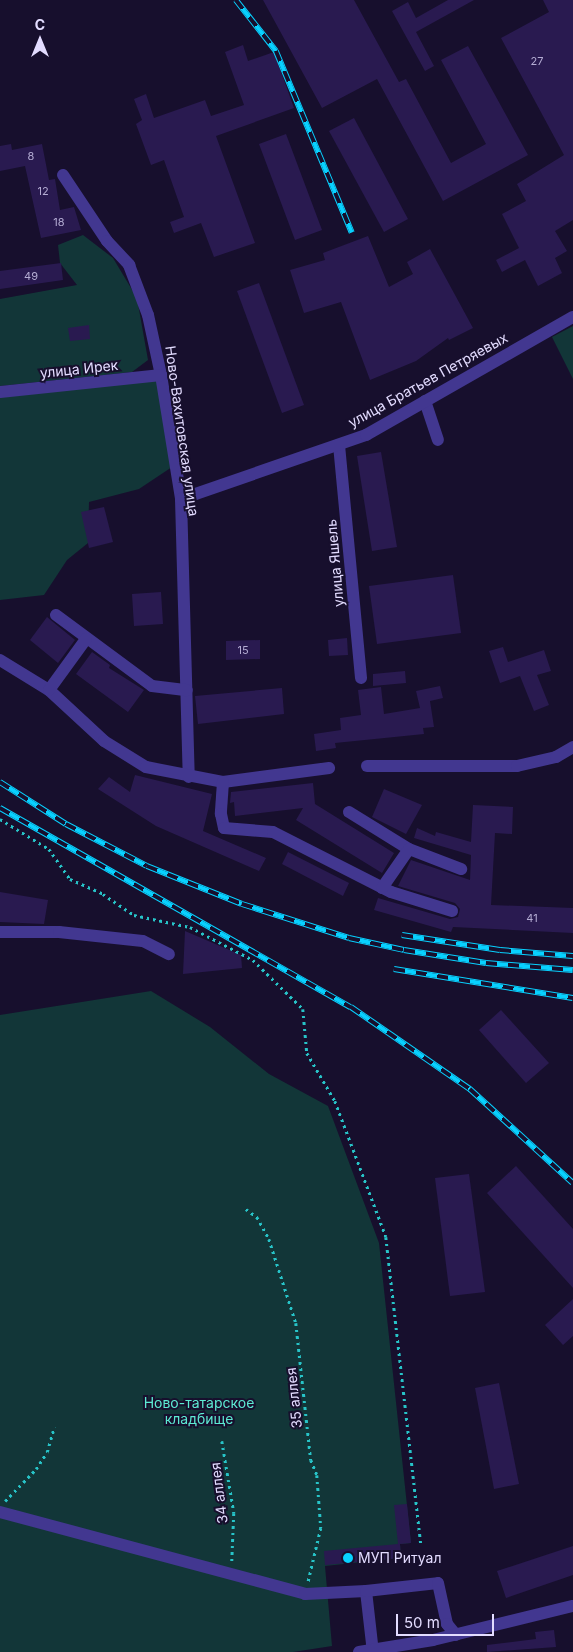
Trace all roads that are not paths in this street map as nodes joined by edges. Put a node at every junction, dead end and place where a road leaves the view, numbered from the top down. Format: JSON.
{"nodes":[{"id":1,"x":63,"y":175,"type":"dead end"},
{"id":2,"x":573,"y":317,"type":"edge"},
{"id":3,"x":158,"y":357,"type":"junction"},
{"id":4,"x":162,"y":375,"type":"junction"},
{"id":5,"x":144,"y":377,"type":"junction"},
{"id":6,"x":0,"y":392,"type":"edge"},
{"id":7,"x":425,"y":401,"type":"junction"},
{"id":8,"x":438,"y":440,"type":"dead end"},
{"id":9,"x":339,"y":445,"type":"junction"},
{"id":10,"x":180,"y":499,"type":"junction"},
{"id":11,"x":56,"y":615,"type":"dead end"},
{"id":12,"x":86,"y":639,"type":"junction"},
{"id":13,"x":0,"y":660,"type":"edge"},
{"id":14,"x":361,"y":678,"type":"dead end"},
{"id":15,"x":49,"y":690,"type":"junction"},
{"id":16,"x":186,"y":690,"type":"junction"},
{"id":17,"x":573,"y":747,"type":"edge"},
{"id":18,"x":367,"y":766,"type":"dead end"},
{"id":19,"x":329,"y":768,"type":"dead end"},
{"id":20,"x":189,"y":777,"type":"junction"},
{"id":21,"x":223,"y":782,"type":"junction"},
{"id":22,"x":349,"y":812,"type":"dead end"},
{"id":23,"x":409,"y":849,"type":"junction"},
{"id":24,"x":461,"y":869,"type":"dead end"},
{"id":25,"x":382,"y":888,"type":"junction"},
{"id":26,"x":452,"y":911,"type":"dead end"},
{"id":27,"x":0,"y":932,"type":"edge"},
{"id":28,"x":169,"y":954,"type":"dead end"},
{"id":29,"x":0,"y":1510,"type":"edge"},
{"id":30,"x":366,"y":1591,"type":"junction"},
{"id":31,"x":573,"y":1606,"type":"edge"},
{"id":32,"x":456,"y":1635,"type":"junction"},
{"id":33,"x":373,"y":1651,"type":"edge"},
{"id":34,"x":360,"y":1652,"type":"edge"}],
"edges":[{"from":1,"to":3,"type":"street","name":"Ново-Вахитовская улица"},
{"from":2,"to":7,"type":"street","name":"улица Братьев Петряевых"},
{"from":3,"to":4,"type":"street","name":"Ново-Вахитовская улица"},
{"from":3,"to":5,"type":"street"},
{"from":4,"to":5,"type":"street","name":"улица Ирек"},
{"from":4,"to":10,"type":"street","name":"Ново-Вахитовская улица"},
{"from":5,"to":6,"type":"street","name":"улица Ирек"},
{"from":7,"to":8,"type":"street"},
{"from":7,"to":9,"type":"street","name":"улица Братьев Петряевых"},
{"from":9,"to":10,"type":"street","name":"улица Братьев Петряевых"},
{"from":9,"to":14,"type":"street","name":"улица Яшель"},
{"from":10,"to":16,"type":"street","name":"Ново-Вахитовская улица"},
{"from":11,"to":12,"type":"street"},
{"from":12,"to":15,"type":"street"},
{"from":12,"to":16,"type":"street"},
{"from":13,"to":15,"type":"street"},
{"from":15,"to":20,"type":"street"},
{"from":16,"to":20,"type":"street","name":"Ново-Вахитовская улица"},
{"from":17,"to":18,"type":"street"},
{"from":19,"to":21,"type":"street"},
{"from":20,"to":21,"type":"street"},
{"from":21,"to":25,"type":"street"},
{"from":22,"to":23,"type":"street"},
{"from":23,"to":24,"type":"street"},
{"from":23,"to":25,"type":"street"},
{"from":25,"to":26,"type":"street"},
{"from":27,"to":28,"type":"street"},
{"from":29,"to":30,"type":"street"},
{"from":30,"to":32,"type":"street"},
{"from":30,"to":33,"type":"street"},
{"from":31,"to":32,"type":"street"},
{"from":32,"to":33,"type":"street"},
{"from":33,"to":34,"type":"street"}]}
